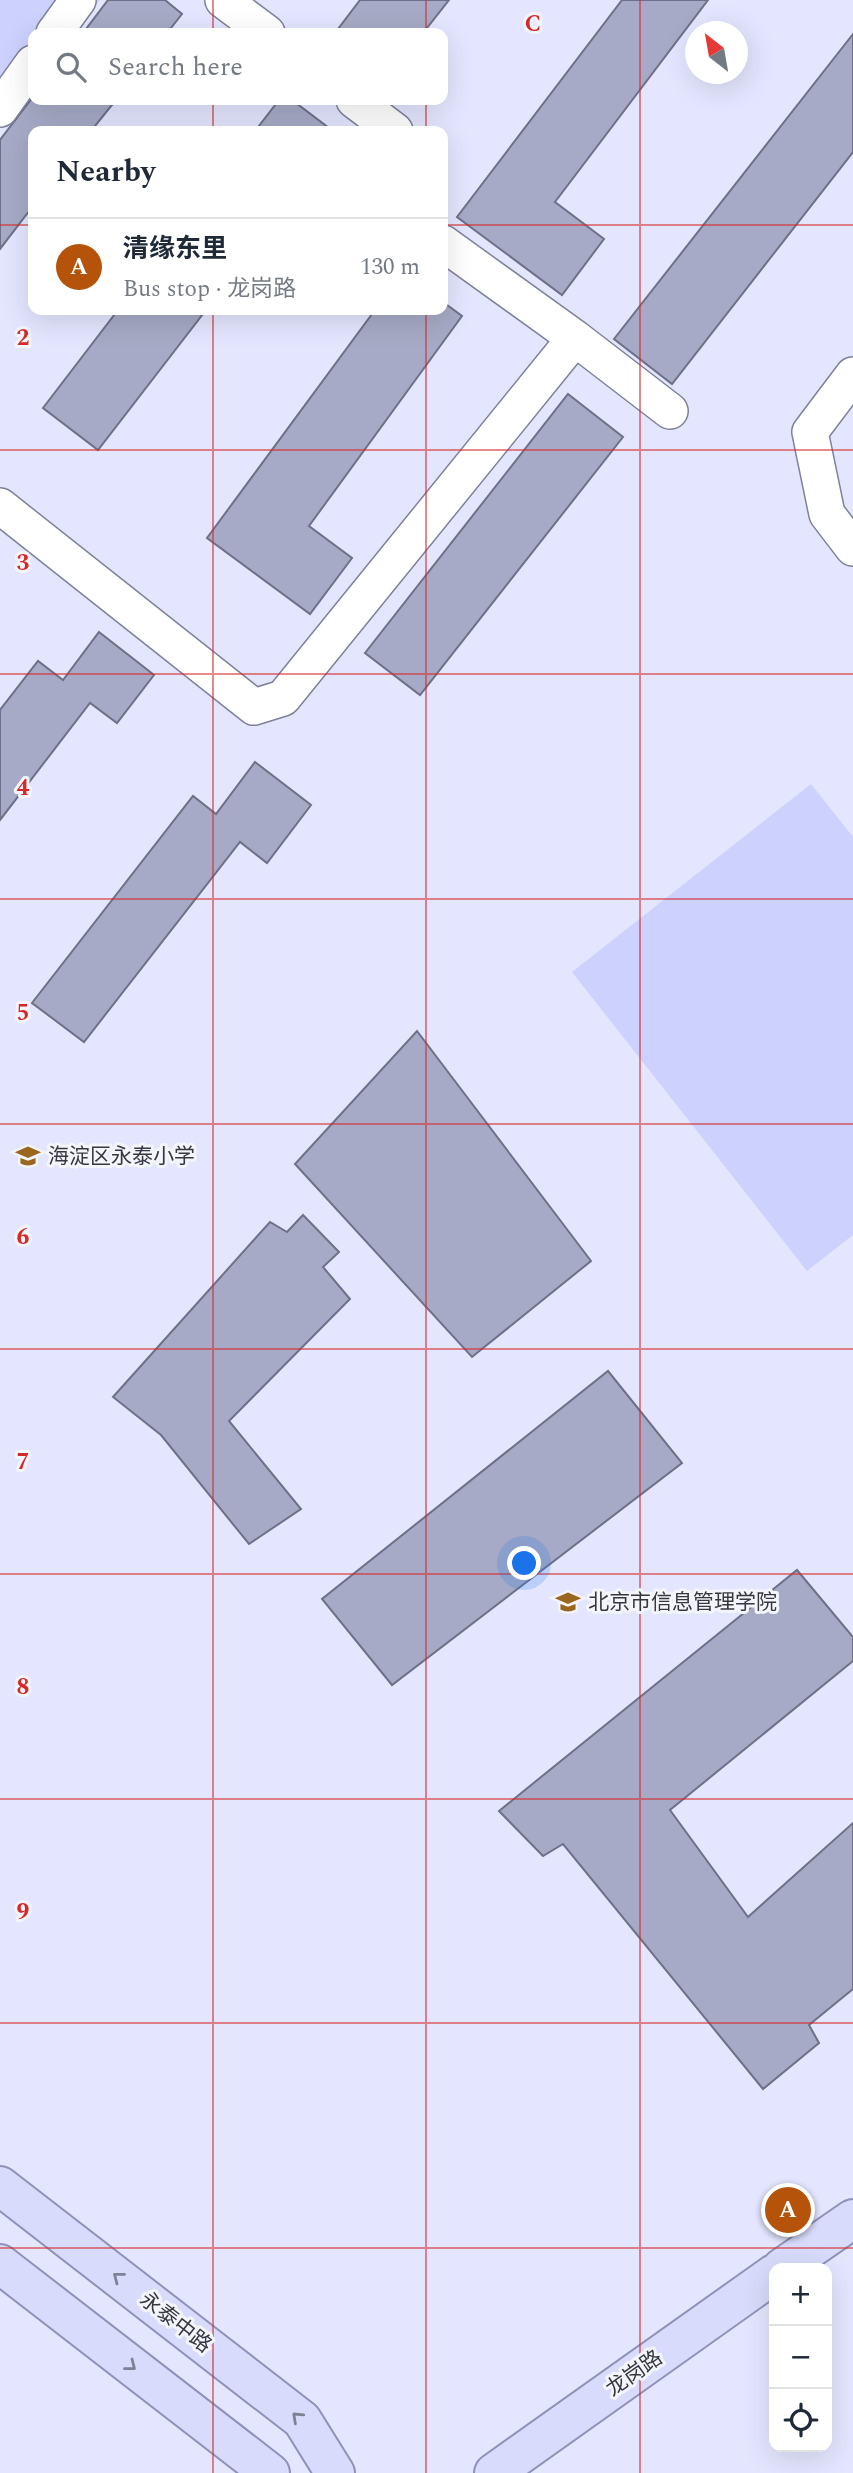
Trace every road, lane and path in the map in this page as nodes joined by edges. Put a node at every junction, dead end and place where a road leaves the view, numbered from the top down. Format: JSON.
{"nodes":[{"id":1,"x":78,"y":0,"type":"edge"},
{"id":2,"x":223,"y":0,"type":"edge"},
{"id":3,"x":58,"y":28,"type":"edge"},
{"id":4,"x":260,"y":28,"type":"edge"},
{"id":5,"x":28,"y":70,"type":"edge"},
{"id":6,"x":361,"y":105,"type":"edge"},
{"id":7,"x":0,"y":109,"type":"edge"},
{"id":8,"x":388,"y":126,"type":"edge"},
{"id":9,"x":448,"y":247,"type":"edge"},
{"id":10,"x":575,"y":338,"type":"junction"},
{"id":11,"x":853,"y":375,"type":"edge"},
{"id":12,"x":670,"y":411,"type":"dead end"},
{"id":13,"x":0,"y":506,"type":"edge"},
{"id":14,"x":853,"y":548,"type":"edge"},
{"id":15,"x":0,"y":2186,"type":"edge"},
{"id":16,"x":853,"y":2219,"type":"edge"},
{"id":17,"x":789,"y":2263,"type":"edge"},
{"id":18,"x":0,"y":2264,"type":"edge"},
{"id":19,"x":769,"y":2278,"type":"edge"},
{"id":20,"x":270,"y":2473,"type":"edge"},
{"id":21,"x":335,"y":2473,"type":"edge"},
{"id":22,"x":494,"y":2473,"type":"edge"}],
"edges":[{"from":1,"to":3,"type":"street"},
{"from":2,"to":4,"type":"street"},
{"from":5,"to":7,"type":"street"},
{"from":6,"to":8,"type":"street"},
{"from":9,"to":10,"type":"street"},
{"from":10,"to":12,"type":"street"},
{"from":10,"to":13,"type":"street"},
{"from":11,"to":14,"type":"street"},
{"from":21,"to":15,"type":"main road","name":"永泰中路","one_way":true},
{"from":16,"to":17,"type":"main road"},
{"from":18,"to":20,"type":"main road","one_way":true},
{"from":19,"to":22,"type":"main road","name":"龙岗路"}]}
